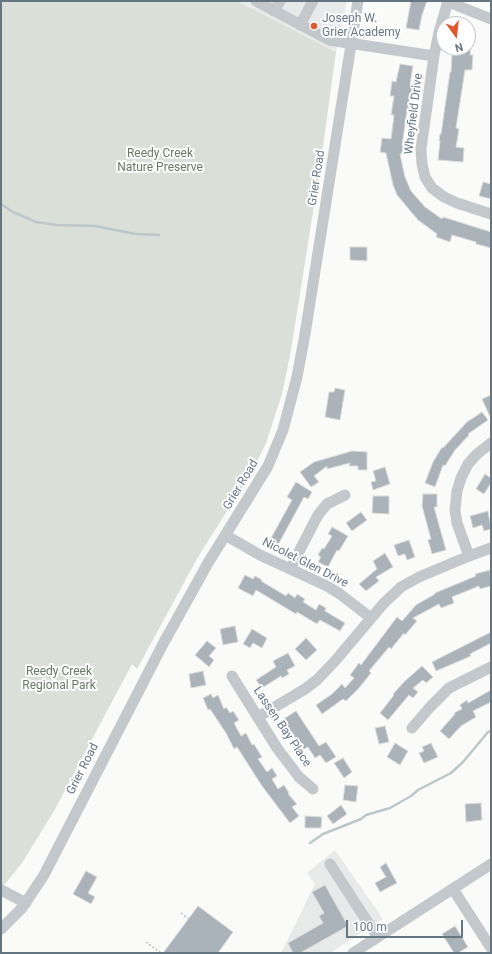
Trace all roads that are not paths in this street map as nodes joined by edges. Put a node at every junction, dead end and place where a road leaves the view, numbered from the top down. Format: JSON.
{"nodes":[{"id":1,"x":256,"y":1,"type":"edge"},
{"id":2,"x":280,"y":1,"type":"edge"},
{"id":3,"x":313,"y":1,"type":"edge"},
{"id":4,"x":358,"y":1,"type":"edge"},
{"id":5,"x":448,"y":2,"type":"edge"},
{"id":6,"x":274,"y":11,"type":"junction"},
{"id":7,"x":491,"y":19,"type":"edge"},
{"id":8,"x":300,"y":25,"type":"junction"},
{"id":9,"x":351,"y":43,"type":"junction"},
{"id":10,"x":434,"y":56,"type":"junction"},
{"id":11,"x":491,"y":214,"type":"edge"},
{"id":12,"x":491,"y":443,"type":"edge"},
{"id":13,"x":345,"y":495,"type":"dead end"},
{"id":14,"x":225,"y":535,"type":"junction"},
{"id":15,"x":491,"y":548,"type":"edge"},
{"id":16,"x":469,"y":556,"type":"junction"},
{"id":17,"x":290,"y":569,"type":"junction"},
{"id":18,"x":371,"y":618,"type":"junction"},
{"id":19,"x":491,"y":668,"type":"edge"},
{"id":20,"x":232,"y":676,"type":"dead end"},
{"id":21,"x":258,"y":717,"type":"junction"},
{"id":22,"x":412,"y":728,"type":"dead end"},
{"id":23,"x":313,"y":789,"type":"dead end"},
{"id":24,"x":330,"y":864,"type":"dead end"},
{"id":25,"x":491,"y":864,"type":"edge"},
{"id":26,"x":453,"y":888,"type":"junction"},
{"id":27,"x":1,"y":890,"type":"edge"},
{"id":28,"x":26,"y":903,"type":"junction"},
{"id":29,"x":1,"y":930,"type":"edge"},
{"id":30,"x":378,"y":937,"type":"junction"},
{"id":31,"x":491,"y":948,"type":"edge"},
{"id":32,"x":353,"y":953,"type":"edge"}],
"edges":[{"from":1,"to":6,"type":"street"},
{"from":2,"to":6,"type":"street"},
{"from":3,"to":8,"type":"street"},
{"from":4,"to":9,"type":"street","name":"Grier Road"},
{"from":5,"to":7,"type":"street"},
{"from":5,"to":10,"type":"street","name":"Wheyfield Drive"},
{"from":6,"to":8,"type":"street"},
{"from":8,"to":9,"type":"street"},
{"from":9,"to":10,"type":"street"},
{"from":9,"to":14,"type":"street","name":"Grier Road"},
{"from":10,"to":11,"type":"street","name":"Wheyfield Drive"},
{"from":12,"to":16,"type":"street"},
{"from":13,"to":17,"type":"street"},
{"from":14,"to":17,"type":"street","name":"Nicolet Glen Drive"},
{"from":14,"to":28,"type":"street","name":"Grier Road"},
{"from":15,"to":16,"type":"street"},
{"from":16,"to":18,"type":"street"},
{"from":17,"to":18,"type":"street","name":"Nicolet Glen Drive"},
{"from":18,"to":21,"type":"street"},
{"from":19,"to":22,"type":"street"},
{"from":20,"to":21,"type":"street","name":"Lassen Bay Place"},
{"from":21,"to":23,"type":"street","name":"Lassen Bay Place"},
{"from":24,"to":30,"type":"street"},
{"from":25,"to":26,"type":"street"},
{"from":26,"to":30,"type":"street"},
{"from":26,"to":31,"type":"street"},
{"from":27,"to":28,"type":"street"},
{"from":28,"to":29,"type":"street","name":"Grier Road"},
{"from":30,"to":32,"type":"street"}]}
